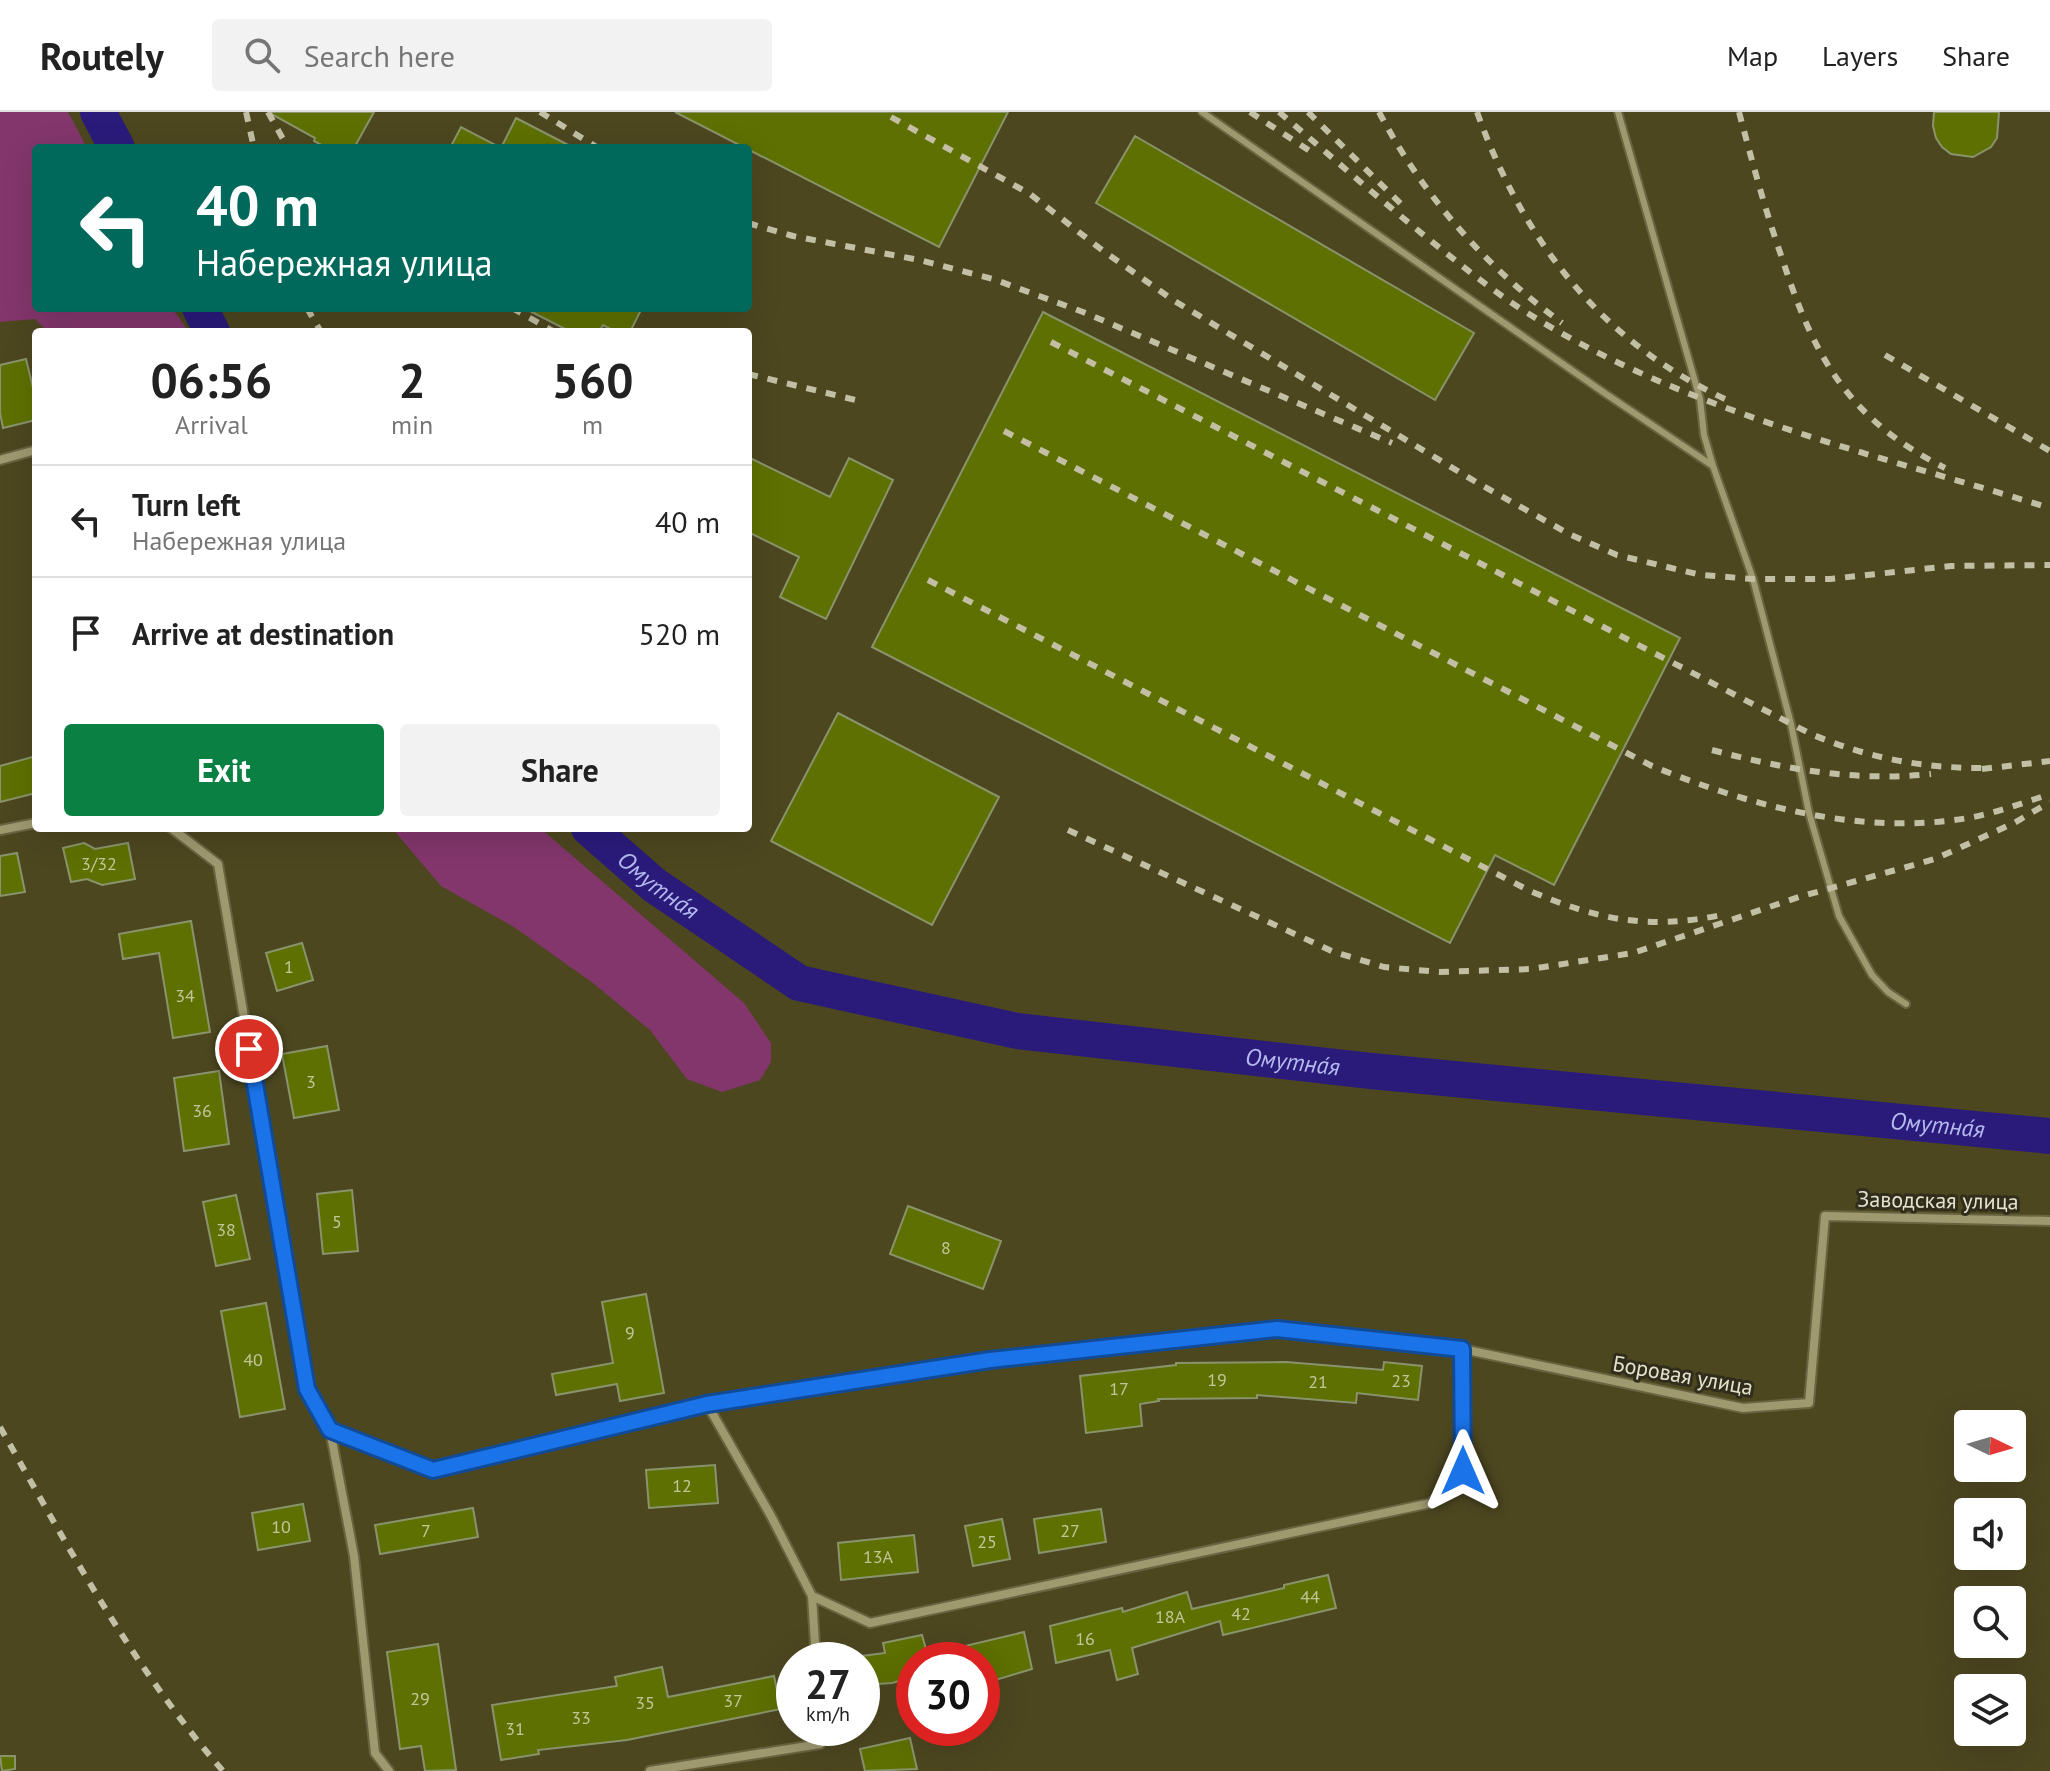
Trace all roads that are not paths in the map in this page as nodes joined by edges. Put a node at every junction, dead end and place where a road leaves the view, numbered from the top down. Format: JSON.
{"nodes":[{"id":1,"x":1202,"y":112,"type":"edge"},
{"id":2,"x":1618,"y":112,"type":"edge"},
{"id":3,"x":32,"y":451,"type":"edge"},
{"id":4,"x":0,"y":460,"type":"edge"},
{"id":5,"x":1713,"y":466,"type":"junction"},
{"id":6,"x":32,"y":824,"type":"edge"},
{"id":7,"x":0,"y":830,"type":"edge"},
{"id":8,"x":176,"y":832,"type":"edge"},
{"id":9,"x":1906,"y":1004,"type":"dead end"},
{"id":10,"x":1825,"y":1216,"type":"joint"},
{"id":11,"x":2050,"y":1221,"type":"edge"},
{"id":12,"x":1462,"y":1349,"type":"junction"},
{"id":13,"x":707,"y":1404,"type":"junction"},
{"id":14,"x":330,"y":1430,"type":"junction"},
{"id":15,"x":812,"y":1596,"type":"junction"},
{"id":16,"x":815,"y":1642,"type":"edge"},
{"id":17,"x":807,"y":1746,"type":"edge"},
{"id":18,"x":389,"y":1771,"type":"edge"},
{"id":19,"x":650,"y":1771,"type":"edge"}],
"edges":[{"from":1,"to":5,"type":"lane"},
{"from":2,"to":5,"type":"lane"},
{"from":3,"to":4,"type":"street"},
{"from":5,"to":9,"type":"lane"},
{"from":6,"to":7,"type":"street"},
{"from":8,"to":14,"type":"street"},
{"from":10,"to":11,"type":"street","name":"Заводская улица"},
{"from":10,"to":12,"type":"street","name":"Боровая улица"},
{"from":12,"to":13,"type":"street"},
{"from":12,"to":15,"type":"street"},
{"from":13,"to":14,"type":"street"},
{"from":13,"to":15,"type":"street"},
{"from":14,"to":18,"type":"street"},
{"from":15,"to":16,"type":"street"},
{"from":17,"to":19,"type":"street"}]}
